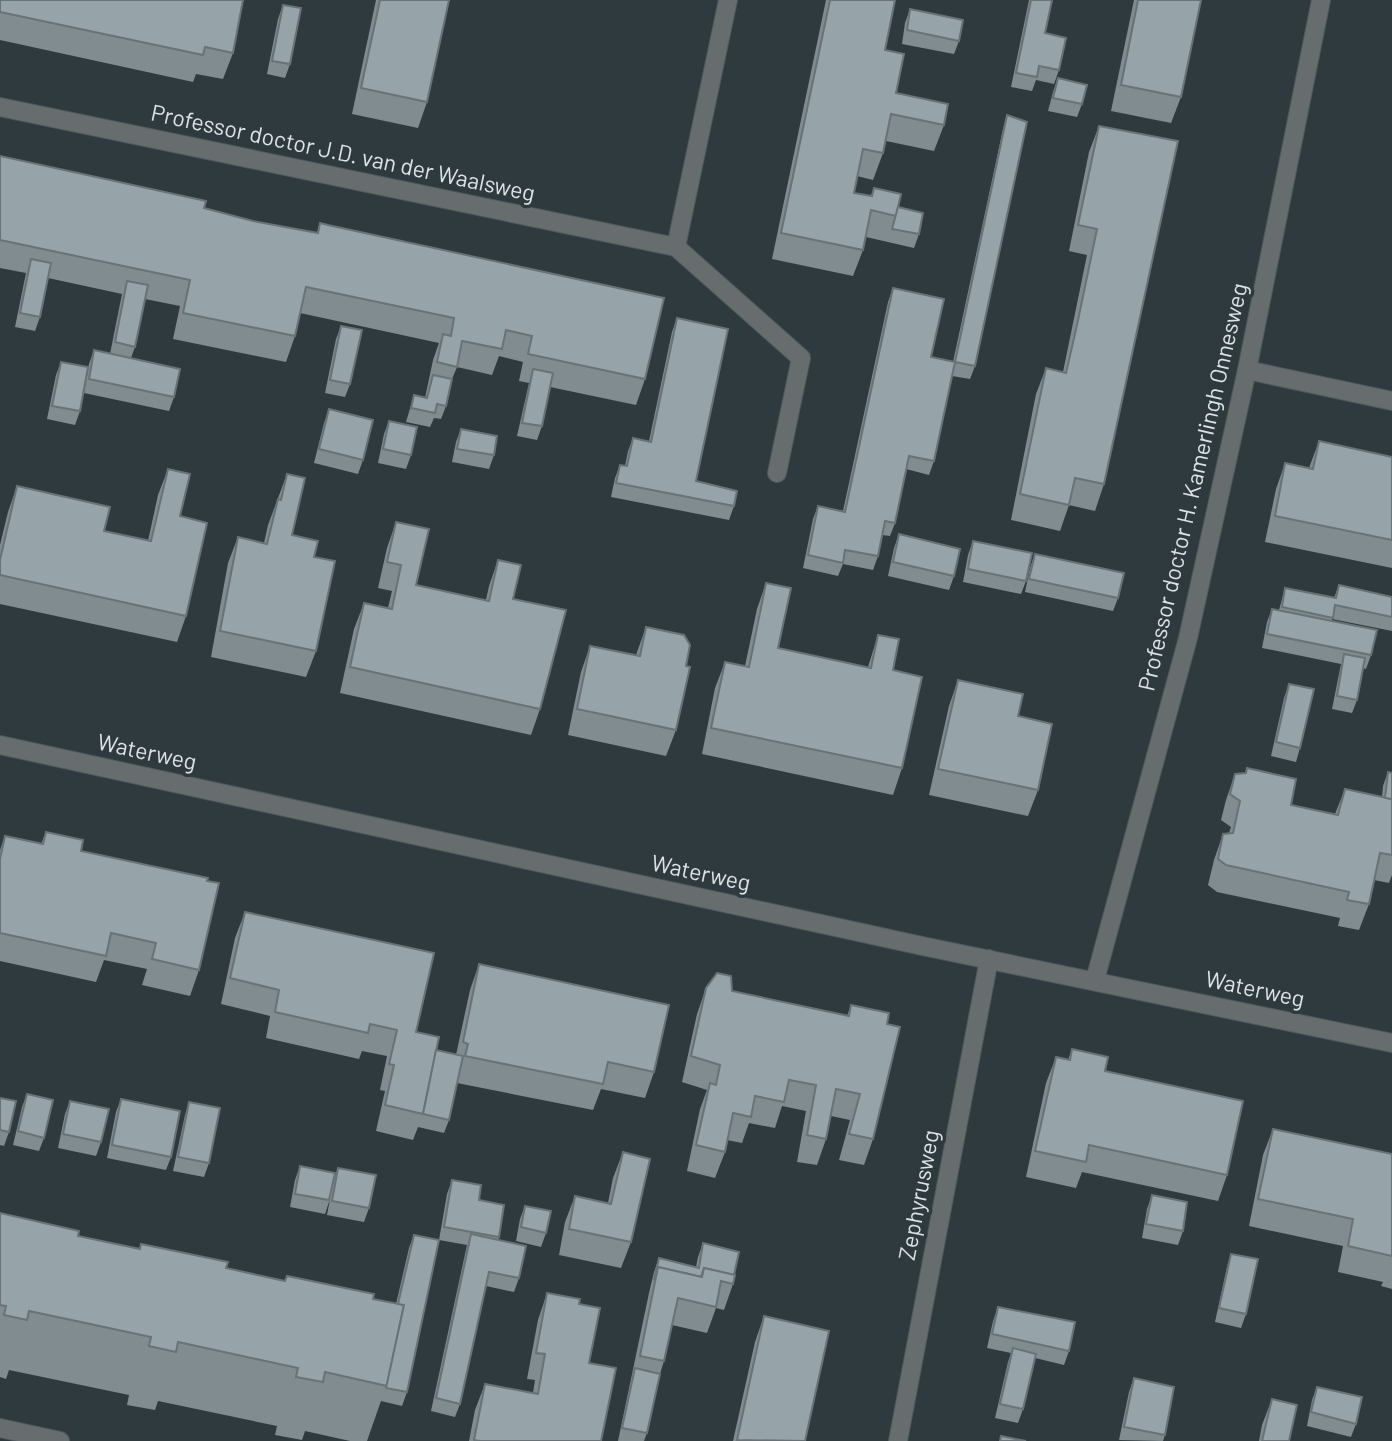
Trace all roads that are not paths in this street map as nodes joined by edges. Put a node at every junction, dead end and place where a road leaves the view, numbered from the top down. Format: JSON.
{"nodes":[{"id":1,"x":728,"y":0,"type":"edge"},
{"id":2,"x":1321,"y":0,"type":"edge"},
{"id":3,"x":0,"y":107,"type":"edge"},
{"id":4,"x":676,"y":247,"type":"junction"},
{"id":5,"x":1247,"y":370,"type":"junction"},
{"id":6,"x":1392,"y":401,"type":"edge"},
{"id":7,"x":777,"y":474,"type":"dead end"},
{"id":8,"x":0,"y":745,"type":"edge"},
{"id":9,"x":989,"y":959,"type":"junction"},
{"id":10,"x":1095,"y":980,"type":"junction"},
{"id":11,"x":1392,"y":1043,"type":"edge"},
{"id":12,"x":0,"y":1428,"type":"edge"},
{"id":13,"x":60,"y":1441,"type":"edge"},
{"id":14,"x":898,"y":1441,"type":"edge"}],
"edges":[{"from":1,"to":4,"type":"street"},
{"from":2,"to":5,"type":"street","name":"Professor doctor H. Kamerlingh Onnesweg"},
{"from":3,"to":4,"type":"street","name":"Professor doctor J.D. van der Waalsweg"},
{"from":4,"to":7,"type":"street","name":"Professor doctor J.D. van der Waalsweg"},
{"from":5,"to":6,"type":"street"},
{"from":5,"to":10,"type":"street","name":"Professor doctor H. Kamerlingh Onnesweg"},
{"from":8,"to":9,"type":"street","name":"Waterweg"},
{"from":9,"to":10,"type":"street","name":"Waterweg"},
{"from":9,"to":14,"type":"street","name":"Zephyrusweg"},
{"from":10,"to":11,"type":"street","name":"Waterweg"},
{"from":12,"to":13,"type":"street"}]}
